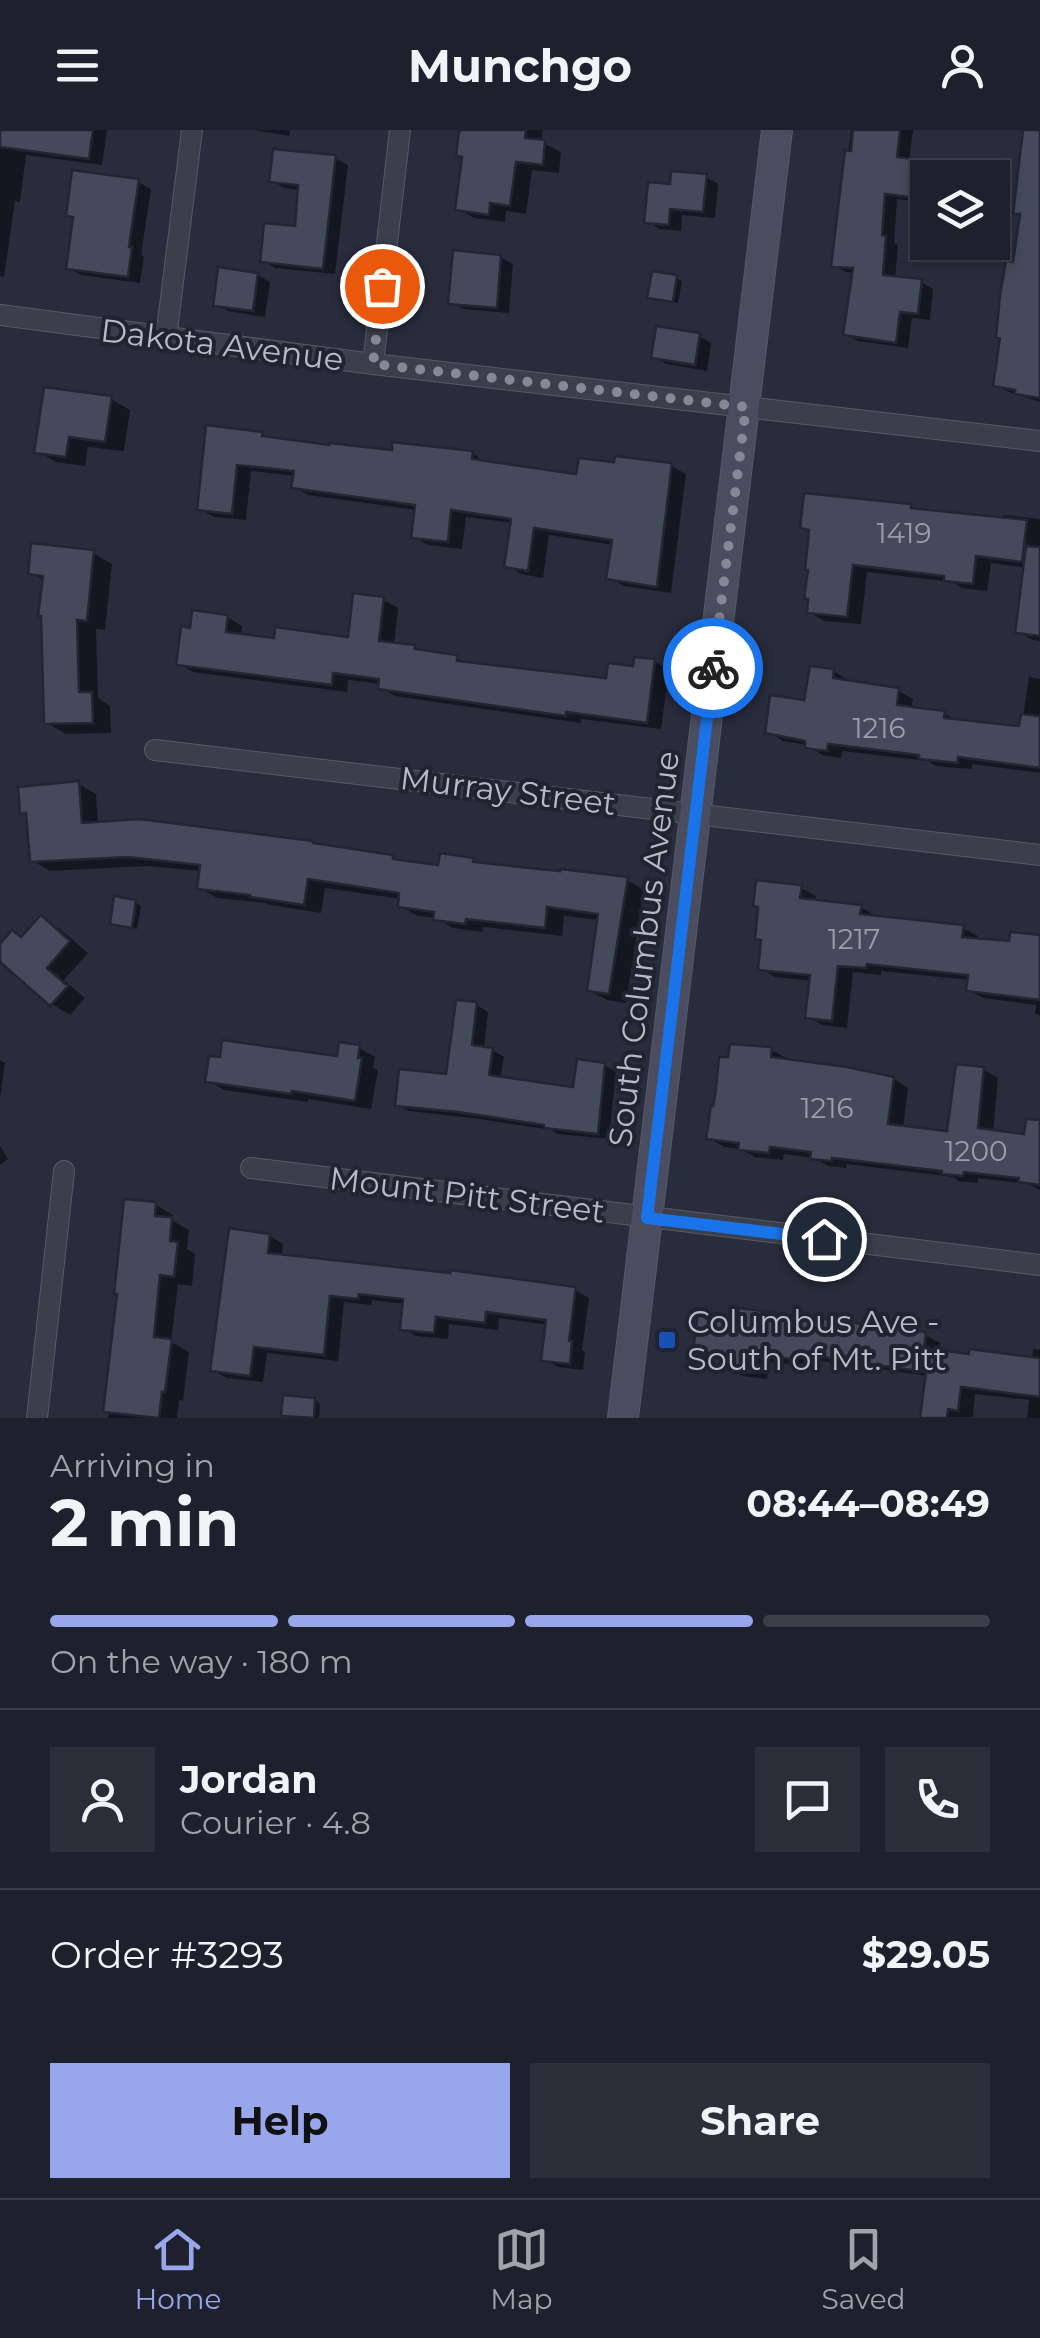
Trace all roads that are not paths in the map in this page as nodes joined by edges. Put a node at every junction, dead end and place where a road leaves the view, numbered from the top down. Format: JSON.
{"nodes":[{"id":1,"x":192,"y":130,"type":"edge"},
{"id":2,"x":400,"y":130,"type":"edge"},
{"id":3,"x":778,"y":130,"type":"edge"},
{"id":4,"x":0,"y":315,"type":"edge"},
{"id":5,"x":166,"y":338,"type":"junction"},
{"id":6,"x":373,"y":364,"type":"junction"},
{"id":7,"x":746,"y":407,"type":"junction"},
{"id":8,"x":1040,"y":441,"type":"edge"},
{"id":9,"x":155,"y":750,"type":"dead end"},
{"id":10,"x":695,"y":813,"type":"junction"},
{"id":11,"x":1040,"y":854,"type":"edge"},
{"id":12,"x":251,"y":1168,"type":"dead end"},
{"id":13,"x":64,"y":1171,"type":"dead end"},
{"id":14,"x":647,"y":1218,"type":"junction"},
{"id":15,"x":1040,"y":1266,"type":"edge"},
{"id":16,"x":37,"y":1418,"type":"edge"},
{"id":17,"x":623,"y":1418,"type":"edge"}],
"edges":[{"from":1,"to":5,"type":"street"},
{"from":2,"to":6,"type":"street"},
{"from":3,"to":7,"type":"main road","name":"South Columbus Avenue"},
{"from":4,"to":5,"type":"street","name":"Dakota Avenue"},
{"from":5,"to":6,"type":"street","name":"Dakota Avenue"},
{"from":6,"to":7,"type":"street","name":"Dakota Avenue"},
{"from":7,"to":8,"type":"street","name":"Dakota Avenue"},
{"from":7,"to":10,"type":"main road","name":"South Columbus Avenue"},
{"from":9,"to":10,"type":"street","name":"Murray Street"},
{"from":10,"to":11,"type":"street","name":"Murray Street"},
{"from":10,"to":14,"type":"main road","name":"South Columbus Avenue"},
{"from":12,"to":14,"type":"street","name":"Mount Pitt Street"},
{"from":13,"to":16,"type":"street"},
{"from":14,"to":15,"type":"street","name":"Mount Pitt Street"},
{"from":14,"to":17,"type":"main road","name":"South Columbus Avenue"}]}
